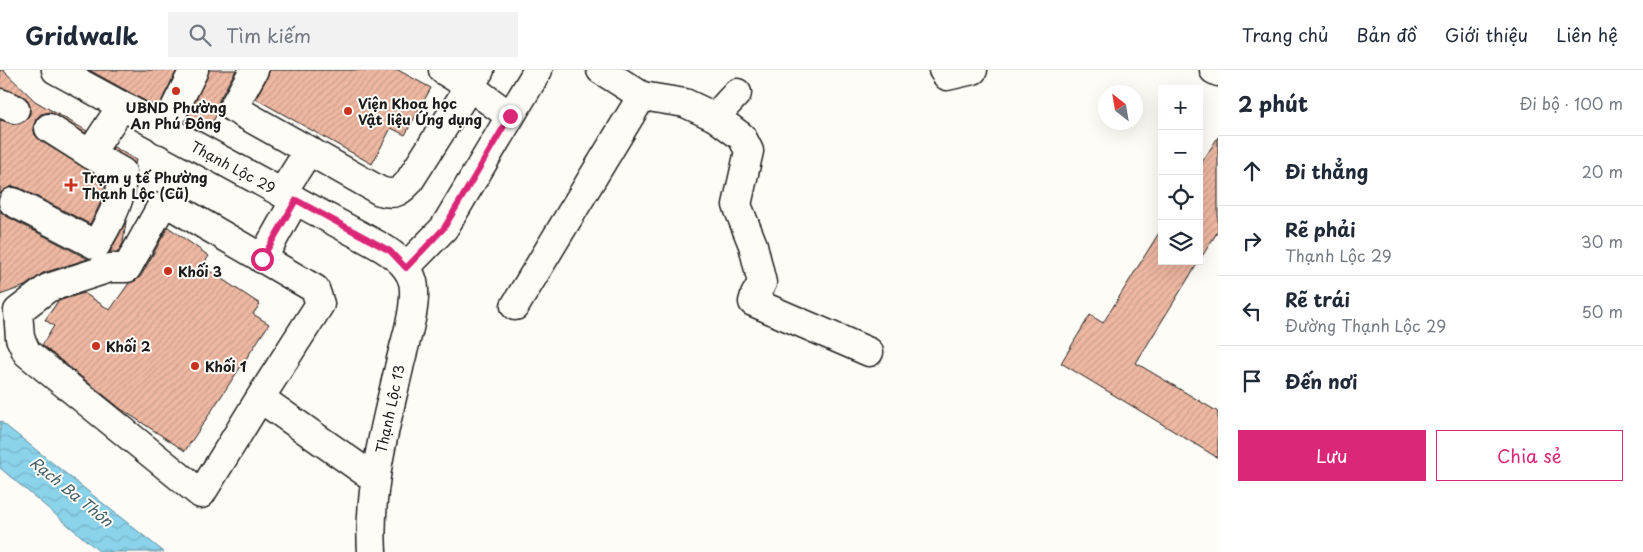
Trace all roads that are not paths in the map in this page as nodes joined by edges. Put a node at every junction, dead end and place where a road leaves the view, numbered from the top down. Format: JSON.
{"nodes":[{"id":1,"x":56,"y":70,"type":"edge"},
{"id":2,"x":194,"y":70,"type":"edge"},
{"id":3,"x":254,"y":70,"type":"edge"},
{"id":4,"x":443,"y":70,"type":"edge"},
{"id":5,"x":538,"y":70,"type":"edge"},
{"id":6,"x":601,"y":70,"type":"edge"},
{"id":7,"x":943,"y":70,"type":"edge"},
{"id":8,"x":973,"y":70,"type":"edge"},
{"id":9,"x":1214,"y":70,"type":"edge"},
{"id":10,"x":1218,"y":72,"type":"edge"},
{"id":11,"x":474,"y":78,"type":"edge"},
{"id":12,"x":737,"y":93,"type":"dead end"},
{"id":13,"x":642,"y":96,"type":"junction"},
{"id":14,"x":121,"y":107,"type":"junction"},
{"id":15,"x":510,"y":116,"type":"junction"},
{"id":16,"x":715,"y":117,"type":"junction"},
{"id":17,"x":49,"y":128,"type":"dead end"},
{"id":18,"x":164,"y":130,"type":"junction"},
{"id":19,"x":309,"y":150,"type":"junction"},
{"id":20,"x":90,"y":154,"type":"junction"},
{"id":21,"x":289,"y":197,"type":"junction"},
{"id":22,"x":14,"y":202,"type":"dead end"},
{"id":23,"x":262,"y":259,"type":"junction"},
{"id":24,"x":406,"y":268,"type":"junction"},
{"id":25,"x":515,"y":306,"type":"dead end"},
{"id":26,"x":869,"y":352,"type":"dead end"},
{"id":27,"x":260,"y":398,"type":"junction"},
{"id":28,"x":374,"y":478,"type":"junction"},
{"id":29,"x":372,"y":552,"type":"edge"}],
"edges":[{"from":1,"to":14,"type":"street","name":"Thạnh Lộc 29"},
{"from":2,"to":18,"type":"street"},
{"from":3,"to":19,"type":"street"},
{"from":4,"to":11,"type":"street"},
{"from":5,"to":15,"type":"street"},
{"from":6,"to":13,"type":"street"},
{"from":7,"to":8,"type":"street"},
{"from":9,"to":10,"type":"street"},
{"from":11,"to":15,"type":"street"},
{"from":11,"to":19,"type":"street"},
{"from":12,"to":16,"type":"street"},
{"from":13,"to":16,"type":"street"},
{"from":13,"to":25,"type":"street"},
{"from":14,"to":18,"type":"street","name":"Thạnh Lộc 29"},
{"from":14,"to":20,"type":"street"},
{"from":15,"to":24,"type":"street"},
{"from":16,"to":26,"type":"street"},
{"from":17,"to":20,"type":"street"},
{"from":18,"to":21,"type":"street","name":"Thạnh Lộc 29"},
{"from":19,"to":21,"type":"street"},
{"from":20,"to":22,"type":"street"},
{"from":21,"to":23,"type":"street"},
{"from":21,"to":24,"type":"street","name":"Thạnh Lộc 29"},
{"from":23,"to":27,"type":"street"},
{"from":23,"to":27,"type":"street"},
{"from":24,"to":28,"type":"street","name":"Thạnh Lộc 13"},
{"from":27,"to":28,"type":"street"},
{"from":28,"to":29,"type":"street","name":"Thạnh Lộc 13"}]}
